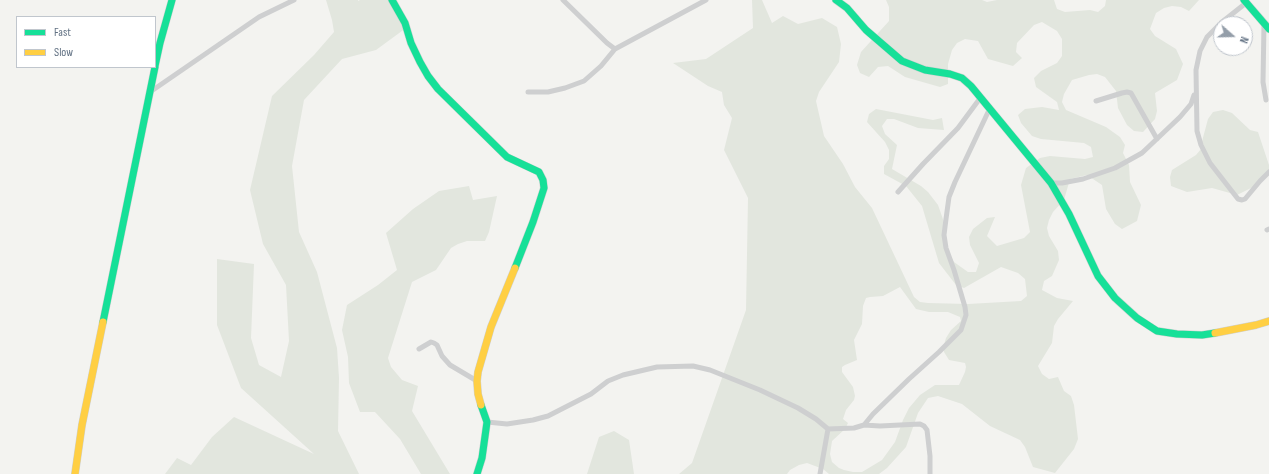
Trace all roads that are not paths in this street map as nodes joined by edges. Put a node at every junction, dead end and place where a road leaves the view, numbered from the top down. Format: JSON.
{"nodes":[{"id":1,"x":172,"y":0,"type":"edge"},
{"id":2,"x":294,"y":0,"type":"edge"},
{"id":3,"x":392,"y":0,"type":"edge"},
{"id":4,"x":563,"y":0,"type":"edge"},
{"id":5,"x":706,"y":0,"type":"edge"},
{"id":6,"x":836,"y":0,"type":"edge"},
{"id":7,"x":1245,"y":2,"type":"edge"},
{"id":8,"x":1266,"y":27,"type":"edge"},
{"id":9,"x":615,"y":49,"type":"junction"},
{"id":10,"x":156,"y":61,"type":"edge"},
{"id":11,"x":155,"y":68,"type":"edge"},
{"id":12,"x":150,"y":92,"type":"junction"},
{"id":13,"x":528,"y":92,"type":"dead end"},
{"id":14,"x":1196,"y":92,"type":"junction"},
{"id":15,"x":981,"y":97,"type":"junction"},
{"id":16,"x":1266,"y":100,"type":"dead end"},
{"id":17,"x":1096,"y":101,"type":"dead end"},
{"id":18,"x":990,"y":108,"type":"junction"},
{"id":19,"x":1157,"y":139,"type":"junction"},
{"id":20,"x":1269,"y":172,"type":"edge"},
{"id":21,"x":1051,"y":183,"type":"junction"},
{"id":22,"x":1062,"y":183,"type":"junction"},
{"id":23,"x":898,"y":192,"type":"dead end"},
{"id":24,"x":1058,"y":195,"type":"junction"},
{"id":25,"x":1269,"y":320,"type":"edge"},
{"id":26,"x":419,"y":349,"type":"dead end"},
{"id":27,"x":477,"y":380,"type":"junction"},
{"id":28,"x":487,"y":422,"type":"junction"},
{"id":29,"x":864,"y":425,"type":"junction"},
{"id":30,"x":828,"y":429,"type":"junction"},
{"id":31,"x":75,"y":474,"type":"edge"},
{"id":32,"x":478,"y":474,"type":"edge"},
{"id":33,"x":820,"y":474,"type":"edge"},
{"id":34,"x":930,"y":474,"type":"edge"}],
"edges":[{"from":1,"to":10,"type":"street"},
{"from":2,"to":12,"type":"street"},
{"from":3,"to":27,"type":"street"},
{"from":4,"to":9,"type":"street"},
{"from":5,"to":9,"type":"street"},
{"from":6,"to":15,"type":"street"},
{"from":7,"to":8,"type":"street"},
{"from":7,"to":14,"type":"street"},
{"from":8,"to":16,"type":"street"},
{"from":9,"to":13,"type":"street"},
{"from":11,"to":12,"type":"street"},
{"from":12,"to":31,"type":"street"},
{"from":14,"to":19,"type":"street"},
{"from":14,"to":20,"type":"street"},
{"from":15,"to":18,"type":"street"},
{"from":15,"to":23,"type":"street"},
{"from":17,"to":19,"type":"street"},
{"from":18,"to":21,"type":"street"},
{"from":18,"to":29,"type":"street"},
{"from":19,"to":22,"type":"street"},
{"from":21,"to":22,"type":"street"},
{"from":21,"to":24,"type":"street"},
{"from":22,"to":24,"type":"street"},
{"from":24,"to":25,"type":"street"},
{"from":26,"to":27,"type":"street"},
{"from":27,"to":28,"type":"street"},
{"from":28,"to":30,"type":"street"},
{"from":28,"to":32,"type":"street"},
{"from":29,"to":30,"type":"street"},
{"from":29,"to":34,"type":"street"},
{"from":30,"to":33,"type":"street"}]}
